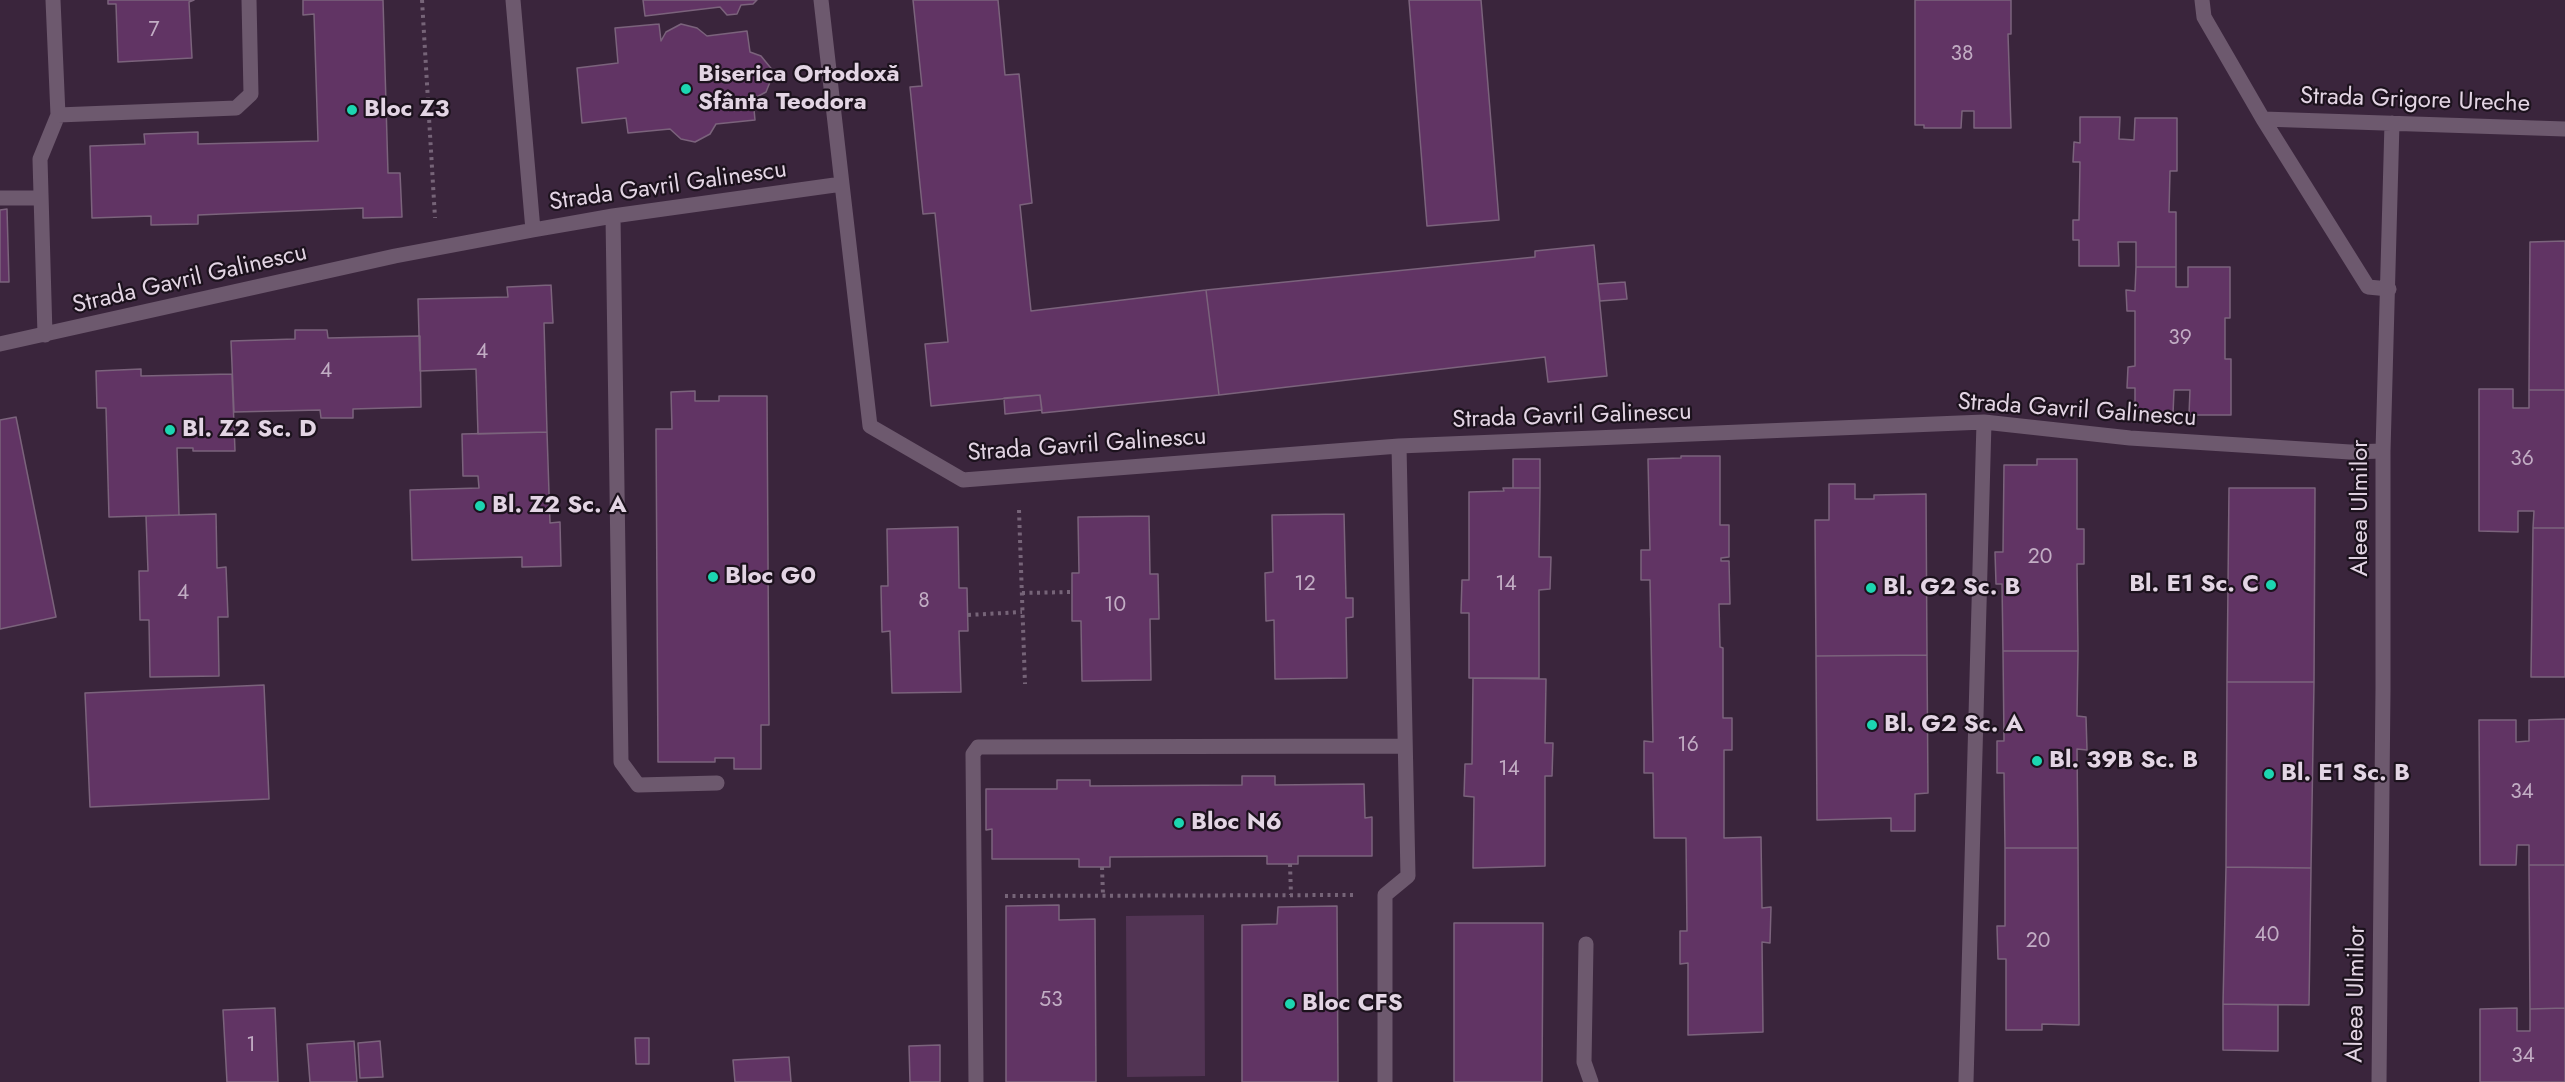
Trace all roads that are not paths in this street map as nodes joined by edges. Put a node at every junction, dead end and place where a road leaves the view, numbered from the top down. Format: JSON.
{"nodes":[{"id":1,"x":53,"y":0,"type":"edge"},
{"id":2,"x":249,"y":0,"type":"edge"},
{"id":3,"x":513,"y":0,"type":"edge"},
{"id":4,"x":821,"y":0,"type":"edge"},
{"id":5,"x":2202,"y":0,"type":"edge"},
{"id":6,"x":58,"y":115,"type":"junction"},
{"id":7,"x":2263,"y":119,"type":"junction"},
{"id":8,"x":2392,"y":123,"type":"junction"},
{"id":9,"x":2565,"y":129,"type":"edge"},
{"id":10,"x":842,"y":184,"type":"junction"},
{"id":11,"x":0,"y":198,"type":"edge"},
{"id":12,"x":41,"y":198,"type":"junction"},
{"id":13,"x":613,"y":216,"type":"junction"},
{"id":14,"x":533,"y":230,"type":"junction"},
{"id":15,"x":2389,"y":289,"type":"junction"},
{"id":16,"x":45,"y":335,"type":"junction"},
{"id":17,"x":0,"y":344,"type":"edge"},
{"id":18,"x":1984,"y":422,"type":"junction"},
{"id":19,"x":1399,"y":446,"type":"junction"},
{"id":20,"x":2382,"y":451,"type":"junction"},
{"id":21,"x":1404,"y":746,"type":"junction"},
{"id":22,"x":717,"y":783,"type":"dead end"},
{"id":23,"x":1586,"y":944,"type":"dead end"},
{"id":24,"x":976,"y":1082,"type":"edge"},
{"id":25,"x":1386,"y":1082,"type":"edge"},
{"id":26,"x":1591,"y":1082,"type":"edge"},
{"id":27,"x":1966,"y":1082,"type":"edge"},
{"id":28,"x":2379,"y":1082,"type":"edge"}],
"edges":[{"from":1,"to":6,"type":"street"},
{"from":2,"to":6,"type":"street"},
{"from":3,"to":14,"type":"street"},
{"from":4,"to":10,"type":"street"},
{"from":5,"to":7,"type":"street"},
{"from":6,"to":12,"type":"street"},
{"from":7,"to":8,"type":"street","name":"Strada Grigore Ureche"},
{"from":7,"to":15,"type":"street"},
{"from":8,"to":9,"type":"street","name":"Strada Grigore Ureche"},
{"from":8,"to":15,"type":"street","name":"Aleea Ulmilor"},
{"from":10,"to":13,"type":"street","name":"Strada Gavril Galinescu"},
{"from":10,"to":19,"type":"street","name":"Strada Gavril Galinescu"},
{"from":11,"to":12,"type":"street"},
{"from":12,"to":16,"type":"street"},
{"from":13,"to":14,"type":"street","name":"Strada Gavril Galinescu"},
{"from":13,"to":22,"type":"street"},
{"from":14,"to":16,"type":"street","name":"Strada Gavril Galinescu"},
{"from":15,"to":20,"type":"street","name":"Aleea Ulmilor"},
{"from":16,"to":17,"type":"street","name":"Strada Gavril Galinescu"},
{"from":18,"to":19,"type":"street","name":"Strada Gavril Galinescu"},
{"from":18,"to":20,"type":"street","name":"Strada Gavril Galinescu"},
{"from":18,"to":27,"type":"street"},
{"from":19,"to":21,"type":"street"},
{"from":20,"to":28,"type":"street","name":"Aleea Ulmilor"},
{"from":21,"to":24,"type":"street"},
{"from":21,"to":25,"type":"street"},
{"from":23,"to":26,"type":"street"}]}
